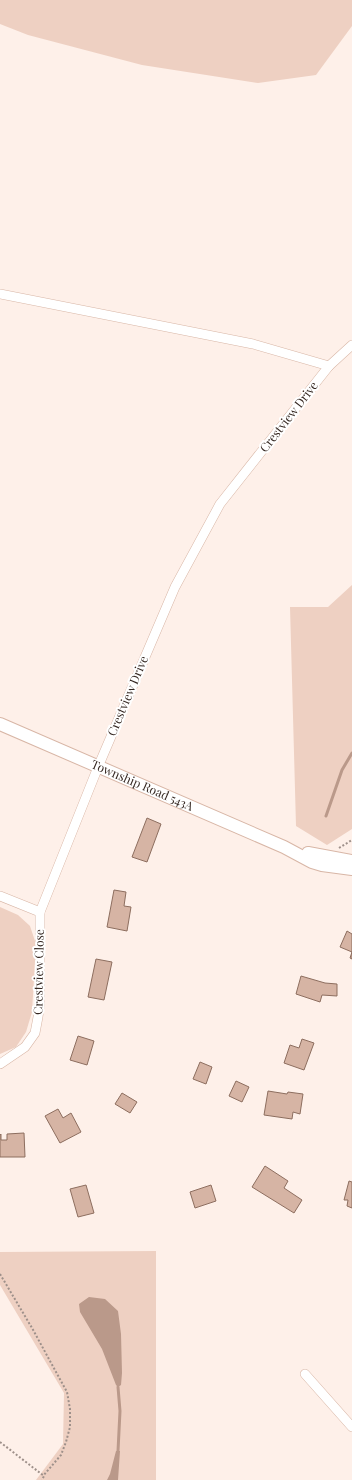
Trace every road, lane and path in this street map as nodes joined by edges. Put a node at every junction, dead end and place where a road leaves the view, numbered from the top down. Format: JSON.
{"nodes":[{"id":1,"x":0,"y":294,"type":"edge"},
{"id":2,"x":352,"y":345,"type":"edge"},
{"id":3,"x":329,"y":366,"type":"junction"},
{"id":4,"x":0,"y":724,"type":"edge"},
{"id":5,"x":98,"y":767,"type":"junction"},
{"id":6,"x":284,"y":847,"type":"junction"},
{"id":7,"x":352,"y":861,"type":"edge"},
{"id":8,"x":352,"y":869,"type":"edge"},
{"id":9,"x":0,"y":896,"type":"edge"},
{"id":10,"x":40,"y":912,"type":"junction"},
{"id":11,"x":0,"y":1064,"type":"edge"},
{"id":12,"x":0,"y":1274,"type":"edge"},
{"id":13,"x":305,"y":1374,"type":"dead end"},
{"id":14,"x":352,"y":1427,"type":"edge"},
{"id":15,"x":0,"y":1442,"type":"edge"},
{"id":16,"x":43,"y":1476,"type":"junction"},
{"id":17,"x":42,"y":1480,"type":"edge"}],
"edges":[{"from":1,"to":3,"type":"street","name":"Crestview Drive"},
{"from":2,"to":3,"type":"street"},
{"from":3,"to":5,"type":"street","name":"Crestview Drive"},
{"from":4,"to":5,"type":"main road","name":"Township Road 543A"},
{"from":5,"to":6,"type":"main road","name":"Township Road 543A"},
{"from":5,"to":10,"type":"street","name":"Crestview Close"},
{"from":6,"to":7,"type":"main road","name":"Township Road 543A"},
{"from":6,"to":8,"type":"main road","name":"Township Road 543A"},
{"from":9,"to":10,"type":"street","name":"Crestview Close"},
{"from":10,"to":11,"type":"street","name":"Crestview Close"},
{"from":12,"to":16,"type":"path"},
{"from":13,"to":14,"type":"street"},
{"from":15,"to":16,"type":"path"},
{"from":16,"to":17,"type":"path"}]}
